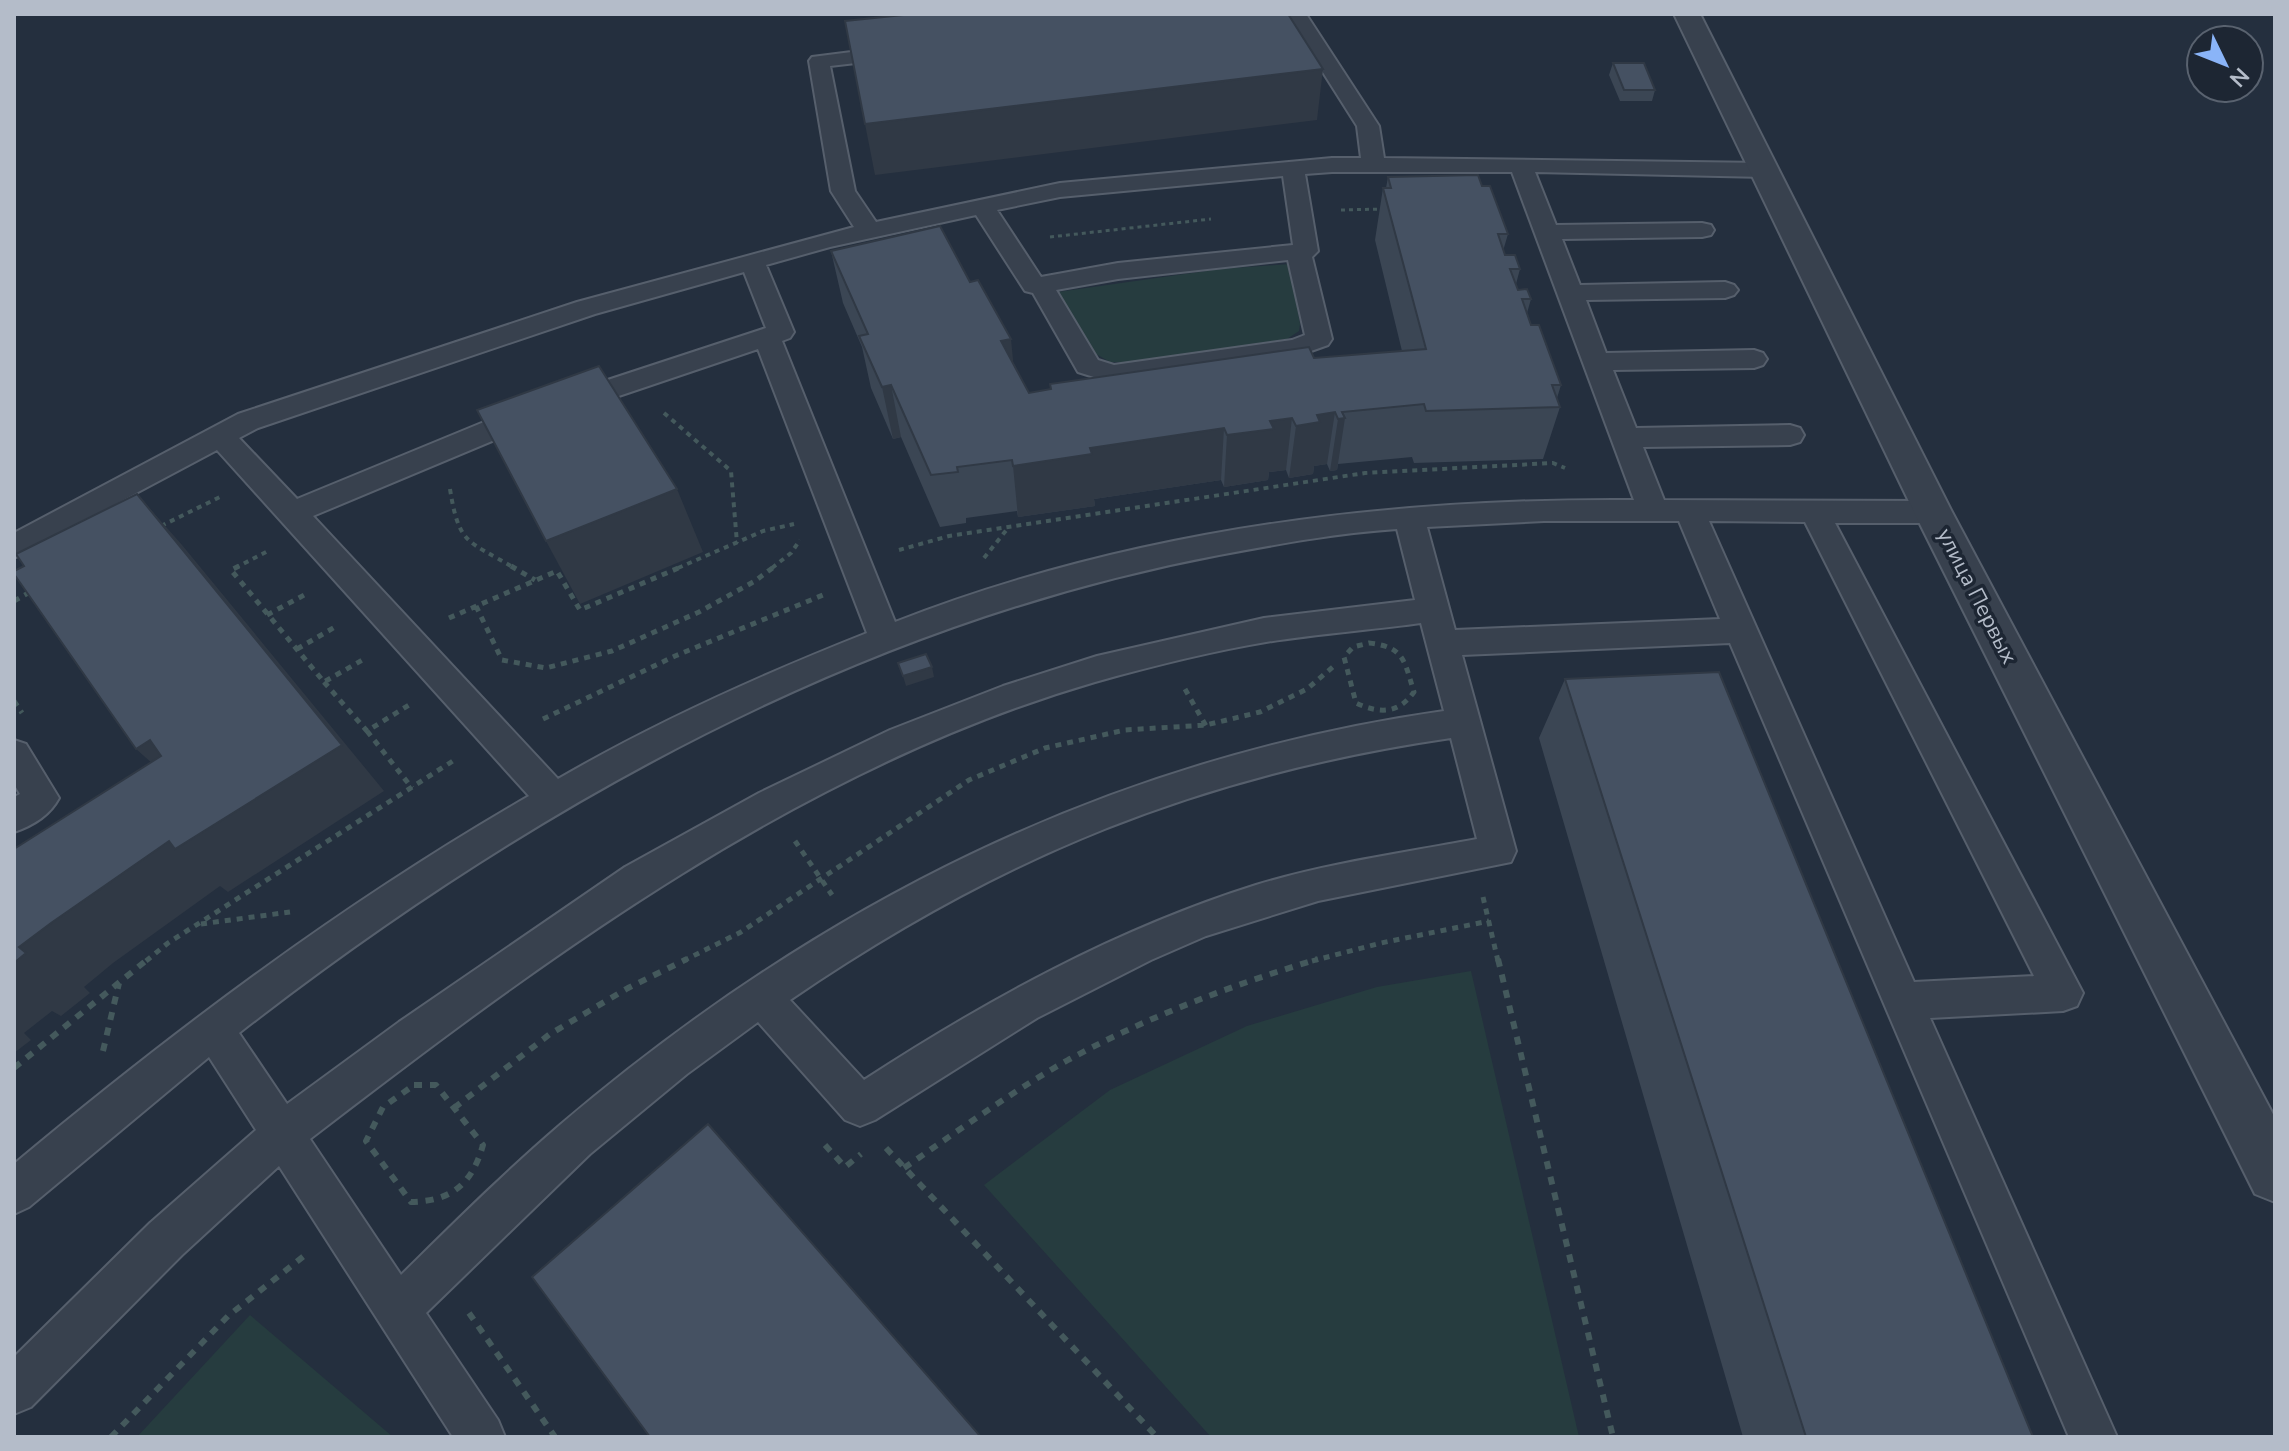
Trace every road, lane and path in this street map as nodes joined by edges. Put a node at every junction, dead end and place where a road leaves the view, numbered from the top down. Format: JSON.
{"nodes":[{"id":1,"x":1296,"y":14,"type":"edge"},
{"id":2,"x":1687,"y":14,"type":"edge"},
{"id":3,"x":913,"y":50,"type":"edge"},
{"id":4,"x":1345,"y":91,"type":"junction"},
{"id":5,"x":1317,"y":94,"type":"edge"},
{"id":6,"x":1374,"y":165,"type":"junction"},
{"id":7,"x":1521,"y":165,"type":"junction"},
{"id":8,"x":1293,"y":169,"type":"junction"},
{"id":9,"x":1765,"y":170,"type":"junction"},
{"id":10,"x":982,"y":206,"type":"junction"},
{"id":11,"x":1387,"y":209,"type":"edge"},
{"id":12,"x":1327,"y":211,"type":"dead end"},
{"id":13,"x":1702,"y":230,"type":"dead end"},
{"id":14,"x":869,"y":231,"type":"junction"},
{"id":15,"x":1547,"y":232,"type":"junction"},
{"id":16,"x":1298,"y":251,"type":"junction"},
{"id":17,"x":752,"y":261,"type":"junction"},
{"id":18,"x":1041,"y":285,"type":"junction"},
{"id":19,"x":1725,"y":290,"type":"dead end"},
{"id":20,"x":1570,"y":293,"type":"junction"},
{"id":21,"x":767,"y":337,"type":"junction"},
{"id":22,"x":1754,"y":359,"type":"dead end"},
{"id":23,"x":1596,"y":362,"type":"junction"},
{"id":24,"x":661,"y":411,"type":"dead end"},
{"id":25,"x":1790,"y":435,"type":"dead end"},
{"id":26,"x":220,"y":436,"type":"junction"},
{"id":27,"x":1626,"y":438,"type":"junction"},
{"id":28,"x":449,"y":483,"type":"dead end"},
{"id":29,"x":228,"y":493,"type":"dead end"},
{"id":30,"x":1654,"y":512,"type":"junction"},
{"id":31,"x":1690,"y":512,"type":"junction"},
{"id":32,"x":1933,"y":512,"type":"junction"},
{"id":33,"x":292,"y":513,"type":"junction"},
{"id":34,"x":1816,"y":514,"type":"junction"},
{"id":35,"x":825,"y":516,"type":"junction"},
{"id":36,"x":1409,"y":517,"type":"junction"},
{"id":37,"x":156,"y":528,"type":"edge"},
{"id":38,"x":737,"y":543,"type":"junction"},
{"id":39,"x":14,"y":547,"type":"edge"},
{"id":40,"x":552,"y":574,"type":"edge"},
{"id":41,"x":536,"y":581,"type":"edge"},
{"id":42,"x":862,"y":581,"type":"junction"},
{"id":43,"x":39,"y":588,"type":"edge"},
{"id":44,"x":316,"y":588,"type":"dead end"},
{"id":45,"x":14,"y":601,"type":"edge"},
{"id":46,"x":476,"y":606,"type":"dead end"},
{"id":47,"x":267,"y":615,"type":"dead end"},
{"id":48,"x":344,"y":621,"type":"dead end"},
{"id":49,"x":1438,"y":627,"type":"junction"},
{"id":50,"x":1741,"y":630,"type":"junction"},
{"id":51,"x":885,"y":638,"type":"junction"},
{"id":52,"x":297,"y":649,"type":"dead end"},
{"id":53,"x":1163,"y":651,"type":"junction"},
{"id":54,"x":1344,"y":657,"type":"junction"},
{"id":55,"x":324,"y":682,"type":"dead end"},
{"id":56,"x":448,"y":682,"type":"junction"},
{"id":57,"x":1463,"y":722,"type":"junction"},
{"id":58,"x":1206,"y":725,"type":"junction"},
{"id":59,"x":367,"y":731,"type":"junction"},
{"id":60,"x":501,"y":741,"type":"junction"},
{"id":61,"x":14,"y":754,"type":"edge"},
{"id":62,"x":1231,"y":768,"type":"junction"},
{"id":63,"x":412,"y":788,"type":"junction"},
{"id":64,"x":553,"y":798,"type":"junction"},
{"id":65,"x":772,"y":804,"type":"junction"},
{"id":66,"x":14,"y":817,"type":"edge"},
{"id":67,"x":1473,"y":857,"type":"junction"},
{"id":68,"x":821,"y":881,"type":"junction"},
{"id":69,"x":1489,"y":921,"type":"junction"},
{"id":70,"x":858,"y":932,"type":"junction"},
{"id":71,"x":760,"y":995,"type":"junction"},
{"id":72,"x":1904,"y":1001,"type":"junction"},
{"id":73,"x":213,"y":1028,"type":"junction"},
{"id":74,"x":14,"y":1068,"type":"edge"},
{"id":75,"x":454,"y":1108,"type":"junction"},
{"id":76,"x":282,"y":1134,"type":"junction"},
{"id":77,"x":886,"y":1148,"type":"dead end"},
{"id":78,"x":904,"y":1168,"type":"junction"},
{"id":79,"x":2275,"y":1174,"type":"edge"},
{"id":80,"x":14,"y":1192,"type":"edge"},
{"id":81,"x":343,"y":1226,"type":"junction"},
{"id":82,"x":464,"y":1306,"type":"dead end"},
{"id":83,"x":398,"y":1309,"type":"junction"},
{"id":84,"x":14,"y":1390,"type":"edge"},
{"id":85,"x":111,"y":1437,"type":"edge"},
{"id":86,"x":481,"y":1437,"type":"edge"},
{"id":87,"x":555,"y":1437,"type":"edge"},
{"id":88,"x":1157,"y":1437,"type":"edge"},
{"id":89,"x":1613,"y":1437,"type":"edge"},
{"id":90,"x":2093,"y":1437,"type":"edge"}],
"edges":[{"from":1,"to":4,"type":"lane"},
{"from":2,"to":9,"type":"street","name":"улица Первых"},
{"from":3,"to":14,"type":"lane"},
{"from":4,"to":5,"type":"lane"},
{"from":4,"to":6,"type":"lane"},
{"from":6,"to":7,"type":"lane"},
{"from":6,"to":8,"type":"lane"},
{"from":7,"to":9,"type":"lane"},
{"from":7,"to":15,"type":"lane"},
{"from":8,"to":10,"type":"lane"},
{"from":8,"to":16,"type":"lane"},
{"from":9,"to":32,"type":"street","name":"улица Первых"},
{"from":10,"to":14,"type":"lane"},
{"from":10,"to":18,"type":"lane"},
{"from":11,"to":12,"type":"path"},
{"from":13,"to":15,"type":"lane"},
{"from":14,"to":17,"type":"lane"},
{"from":15,"to":20,"type":"lane"},
{"from":16,"to":18,"type":"lane"},
{"from":16,"to":18,"type":"lane"},
{"from":17,"to":21,"type":"lane"},
{"from":17,"to":26,"type":"lane"},
{"from":19,"to":20,"type":"lane"},
{"from":20,"to":23,"type":"lane"},
{"from":21,"to":33,"type":"lane"},
{"from":21,"to":35,"type":"lane"},
{"from":22,"to":23,"type":"lane"},
{"from":23,"to":27,"type":"lane"},
{"from":24,"to":38,"type":"path"},
{"from":25,"to":27,"type":"lane"},
{"from":26,"to":33,"type":"lane"},
{"from":26,"to":39,"type":"lane"},
{"from":27,"to":30,"type":"lane"},
{"from":28,"to":41,"type":"path"},
{"from":29,"to":37,"type":"path"},
{"from":30,"to":31,"type":"lane"},
{"from":30,"to":36,"type":"lane"},
{"from":31,"to":34,"type":"lane"},
{"from":31,"to":50,"type":"lane"},
{"from":32,"to":34,"type":"lane"},
{"from":32,"to":79,"type":"street","name":"улица Первых"},
{"from":33,"to":56,"type":"lane"},
{"from":34,"to":72,"type":"lane"},
{"from":35,"to":38,"type":"path"},
{"from":35,"to":42,"type":"lane"},
{"from":35,"to":46,"type":"path"},
{"from":36,"to":49,"type":"lane"},
{"from":36,"to":51,"type":"lane"},
{"from":38,"to":40,"type":"path"},
{"from":42,"to":51,"type":"lane"},
{"from":42,"to":60,"type":"path"},
{"from":43,"to":45,"type":"path"},
{"from":44,"to":47,"type":"path"},
{"from":48,"to":52,"type":"path"},
{"from":49,"to":50,"type":"lane"},
{"from":49,"to":53,"type":"lane"},
{"from":49,"to":57,"type":"lane"},
{"from":50,"to":72,"type":"lane"},
{"from":51,"to":64,"type":"lane"},
{"from":53,"to":58,"type":"path"},
{"from":53,"to":65,"type":"lane"},
{"from":54,"to":54,"type":"path"},
{"from":54,"to":58,"type":"path"},
{"from":55,"to":59,"type":"path"},
{"from":56,"to":59,"type":"path"},
{"from":56,"to":60,"type":"lane"},
{"from":57,"to":62,"type":"lane"},
{"from":57,"to":67,"type":"lane"},
{"from":58,"to":62,"type":"path"},
{"from":58,"to":68,"type":"path"},
{"from":59,"to":63,"type":"path"},
{"from":60,"to":63,"type":"path"},
{"from":60,"to":64,"type":"lane"},
{"from":61,"to":66,"type":"lane"},
{"from":62,"to":70,"type":"lane"},
{"from":63,"to":74,"type":"path"},
{"from":64,"to":73,"type":"lane"},
{"from":65,"to":68,"type":"path"},
{"from":65,"to":76,"type":"lane"},
{"from":67,"to":69,"type":"path"},
{"from":67,"to":71,"type":"lane"},
{"from":68,"to":70,"type":"path"},
{"from":68,"to":75,"type":"path"},
{"from":69,"to":78,"type":"path"},
{"from":69,"to":89,"type":"path"},
{"from":70,"to":71,"type":"lane"},
{"from":71,"to":83,"type":"lane"},
{"from":72,"to":90,"type":"lane"},
{"from":73,"to":76,"type":"lane"},
{"from":73,"to":80,"type":"lane"},
{"from":75,"to":75,"type":"path"},
{"from":76,"to":81,"type":"lane"},
{"from":76,"to":84,"type":"lane"},
{"from":77,"to":78,"type":"path"},
{"from":78,"to":88,"type":"path"},
{"from":81,"to":83,"type":"lane"},
{"from":81,"to":85,"type":"path"},
{"from":82,"to":87,"type":"path"},
{"from":83,"to":86,"type":"lane"}]}
